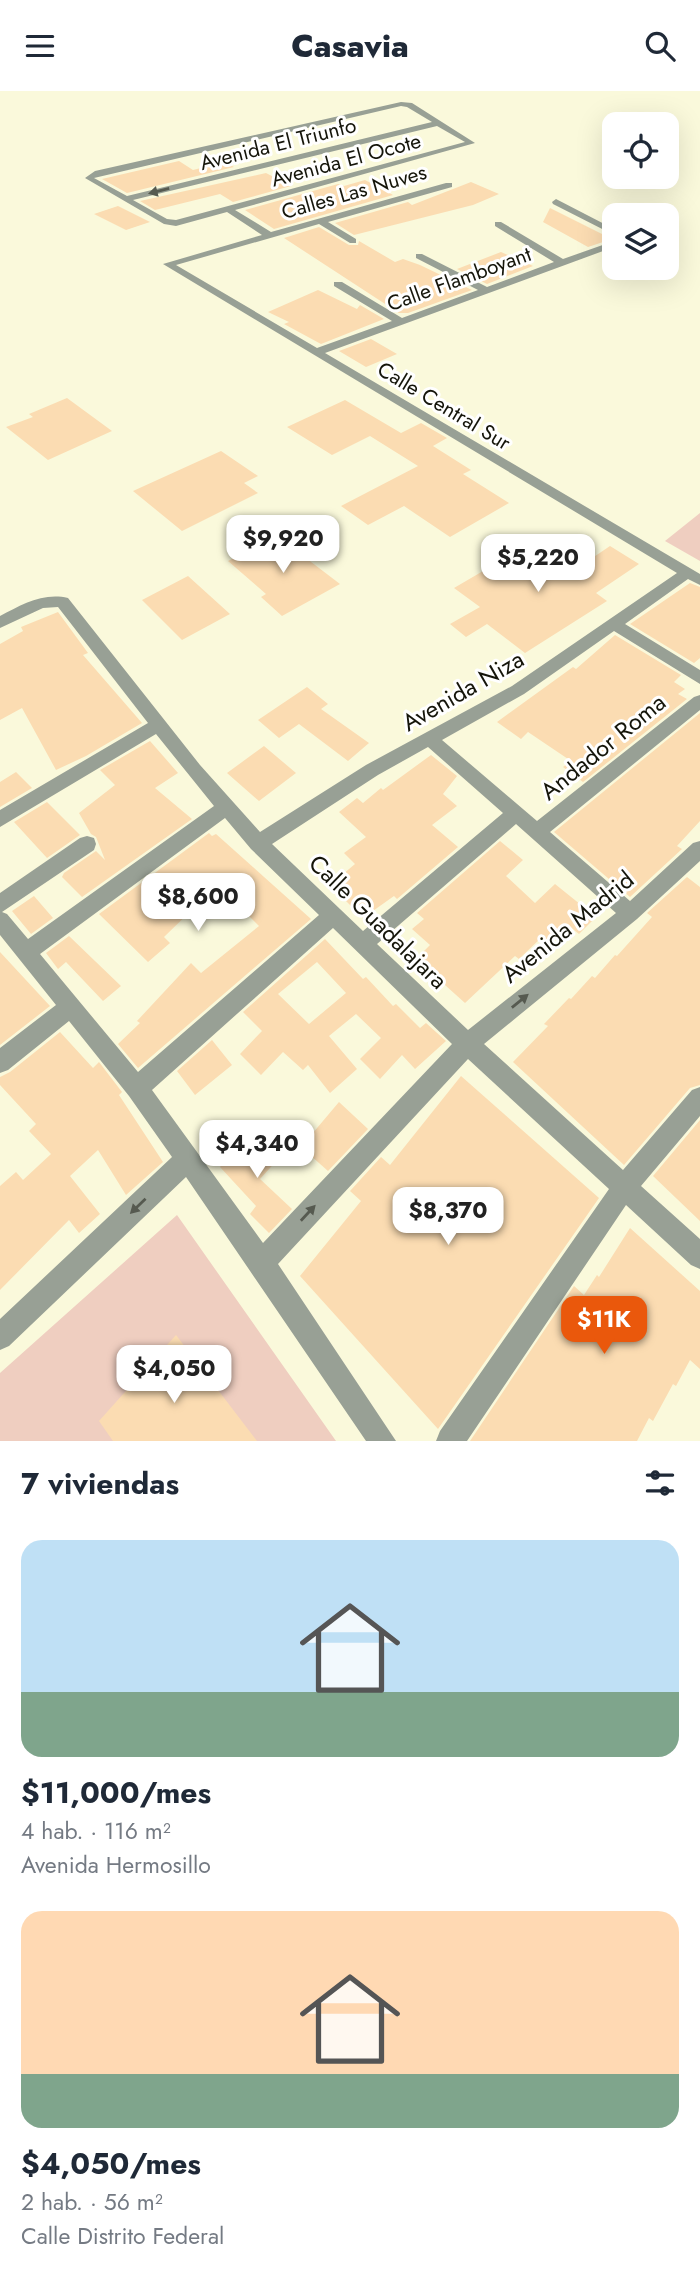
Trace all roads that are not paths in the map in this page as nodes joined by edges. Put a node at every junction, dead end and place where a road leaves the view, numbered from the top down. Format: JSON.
{"nodes":[{"id":1,"x":439,"y":123,"type":"junction"},
{"id":2,"x":449,"y":185,"type":"dead end"},
{"id":3,"x":125,"y":199,"type":"junction"},
{"id":4,"x":556,"y":202,"type":"dead end"},
{"id":5,"x":230,"y":210,"type":"junction"},
{"id":6,"x":320,"y":221,"type":"junction"},
{"id":7,"x":498,"y":224,"type":"dead end"},
{"id":8,"x":602,"y":226,"type":"edge"},
{"id":9,"x":270,"y":236,"type":"junction"},
{"id":10,"x":353,"y":241,"type":"dead end"},
{"id":11,"x":602,"y":248,"type":"edge"},
{"id":12,"x":419,"y":256,"type":"dead end"},
{"id":13,"x":560,"y":262,"type":"junction"},
{"id":14,"x":173,"y":267,"type":"joint"},
{"id":15,"x":338,"y":284,"type":"dead end"},
{"id":16,"x":486,"y":291,"type":"junction"},
{"id":17,"x":400,"y":321,"type":"junction"},
{"id":18,"x":317,"y":352,"type":"junction"},
{"id":19,"x":693,"y":576,"type":"edge"},
{"id":20,"x":0,"y":623,"type":"edge"},
{"id":21,"x":614,"y":624,"type":"junction"},
{"id":22,"x":700,"y":678,"type":"edge"},
{"id":23,"x":700,"y":701,"type":"edge"},
{"id":24,"x":158,"y":725,"type":"junction"},
{"id":25,"x":430,"y":739,"type":"junction"},
{"id":26,"x":226,"y":807,"type":"junction"},
{"id":27,"x":515,"y":814,"type":"junction"},
{"id":28,"x":0,"y":820,"type":"edge"},
{"id":29,"x":536,"y":832,"type":"junction"},
{"id":30,"x":258,"y":843,"type":"junction"},
{"id":31,"x":87,"y":844,"type":"dead end"},
{"id":32,"x":700,"y":849,"type":"edge"},
{"id":33,"x":4,"y":894,"type":"edge"},
{"id":34,"x":630,"y":913,"type":"junction"},
{"id":35,"x":333,"y":915,"type":"junction"},
{"id":36,"x":0,"y":920,"type":"edge"},
{"id":37,"x":363,"y":943,"type":"junction"},
{"id":38,"x":27,"y":952,"type":"junction"},
{"id":39,"x":72,"y":1005,"type":"junction"},
{"id":40,"x":467,"y":1044,"type":"junction"},
{"id":41,"x":0,"y":1062,"type":"edge"},
{"id":42,"x":137,"y":1088,"type":"junction"},
{"id":43,"x":700,"y":1098,"type":"edge"},
{"id":44,"x":187,"y":1159,"type":"junction"},
{"id":45,"x":625,"y":1186,"type":"junction"},
{"id":46,"x":700,"y":1256,"type":"edge"},
{"id":47,"x":262,"y":1263,"type":"junction"},
{"id":48,"x":0,"y":1337,"type":"edge"},
{"id":49,"x":372,"y":1436,"type":"edge"},
{"id":50,"x":450,"y":1441,"type":"edge"}],
"edges":[{"from":1,"to":3,"type":"street","name":"Avenida El Triunfo","one_way":true},
{"from":1,"to":3,"type":"street"},
{"from":1,"to":5,"type":"street","name":"Avenida El Ocote"},
{"from":2,"to":6,"type":"street","name":"Calles Las Nuves"},
{"from":3,"to":5,"type":"street","name":"Avenida El Ocote"},
{"from":4,"to":8,"type":"street"},
{"from":5,"to":9,"type":"street"},
{"from":6,"to":9,"type":"street","name":"Calles Las Nuves"},
{"from":6,"to":10,"type":"street"},
{"from":7,"to":13,"type":"street"},
{"from":9,"to":14,"type":"street","name":"Calles Las Nuves"},
{"from":11,"to":13,"type":"street","name":"Calle Flamboyant"},
{"from":12,"to":16,"type":"street"},
{"from":13,"to":16,"type":"street","name":"Calle Flamboyant"},
{"from":14,"to":18,"type":"street","name":"Calle Central Sur"},
{"from":15,"to":17,"type":"street"},
{"from":16,"to":17,"type":"street","name":"Calle Flamboyant"},
{"from":17,"to":18,"type":"street","name":"Calle Flamboyant"},
{"from":18,"to":19,"type":"street","name":"Calle Central Sur"},
{"from":19,"to":21,"type":"street","name":"Avenida Niza"},
{"from":20,"to":24,"type":"street","name":"Calle Guadalajara"},
{"from":21,"to":22,"type":"street"},
{"from":21,"to":25,"type":"street","name":"Avenida Niza"},
{"from":23,"to":29,"type":"street","name":"Andador Roma"},
{"from":24,"to":26,"type":"street","name":"Calle Guadalajara"},
{"from":24,"to":28,"type":"street"},
{"from":25,"to":27,"type":"street"},
{"from":25,"to":30,"type":"street","name":"Avenida Niza"},
{"from":26,"to":30,"type":"street","name":"Calle Guadalajara"},
{"from":26,"to":38,"type":"street"},
{"from":27,"to":29,"type":"street"},
{"from":27,"to":37,"type":"street","name":"Andador Roma"},
{"from":29,"to":34,"type":"street"},
{"from":30,"to":35,"type":"street","name":"Calle Guadalajara"},
{"from":31,"to":33,"type":"street"},
{"from":32,"to":34,"type":"street","name":"Avenida Madrid"},
{"from":40,"to":34,"type":"street","name":"Avenida Madrid","one_way":true},
{"from":35,"to":37,"type":"street","name":"Calle Guadalajara"},
{"from":35,"to":42,"type":"street"},
{"from":36,"to":38,"type":"street"},
{"from":37,"to":40,"type":"street","name":"Calle Guadalajara"},
{"from":38,"to":39,"type":"street"},
{"from":39,"to":41,"type":"street"},
{"from":39,"to":42,"type":"street"},
{"from":40,"to":45,"type":"street","name":"Calle Guadalajara"},
{"from":47,"to":40,"type":"street","name":"Avenida Madrid","one_way":true},
{"from":42,"to":44,"type":"street"},
{"from":43,"to":45,"type":"street"},
{"from":44,"to":47,"type":"street"},
{"from":44,"to":48,"type":"street","one_way":true},
{"from":45,"to":46,"type":"street","name":"Calle Guadalajara"},
{"from":45,"to":50,"type":"street"},
{"from":47,"to":49,"type":"street"}]}
